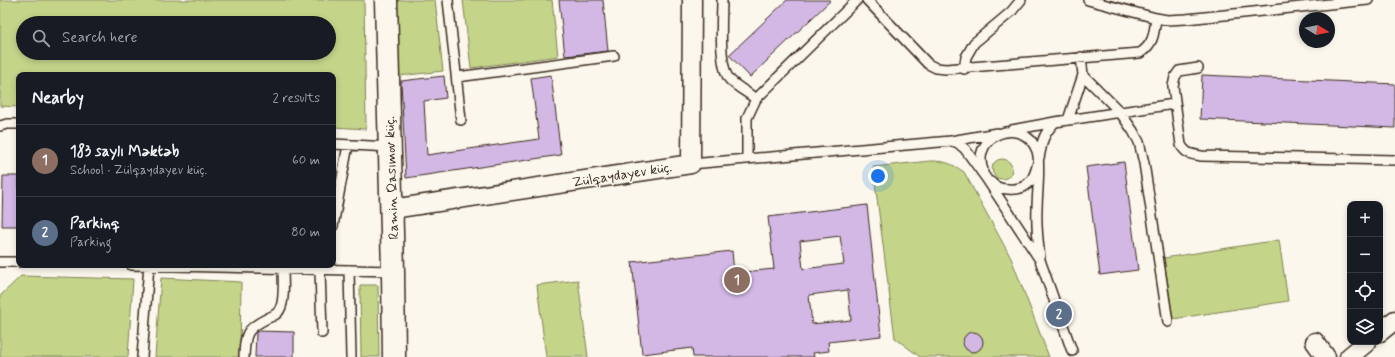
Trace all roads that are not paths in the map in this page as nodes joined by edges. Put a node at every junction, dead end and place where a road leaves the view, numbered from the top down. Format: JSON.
{"nodes":[{"id":1,"x":386,"y":0,"type":"edge"},
{"id":2,"x":448,"y":0,"type":"edge"},
{"id":3,"x":692,"y":0,"type":"edge"},
{"id":4,"x":722,"y":0,"type":"edge"},
{"id":5,"x":857,"y":0,"type":"edge"},
{"id":6,"x":867,"y":0,"type":"edge"},
{"id":7,"x":1021,"y":0,"type":"edge"},
{"id":8,"x":1088,"y":0,"type":"edge"},
{"id":9,"x":1368,"y":0,"type":"edge"},
{"id":10,"x":1297,"y":4,"type":"edge"},
{"id":11,"x":1156,"y":18,"type":"junction"},
{"id":12,"x":614,"y":56,"type":"dead end"},
{"id":13,"x":1081,"y":57,"type":"junction"},
{"id":14,"x":964,"y":68,"type":"junction"},
{"id":15,"x":1198,"y":68,"type":"dead end"},
{"id":16,"x":1083,"y":76,"type":"junction"},
{"id":17,"x":457,"y":77,"type":"junction"},
{"id":18,"x":756,"y":98,"type":"junction"},
{"id":19,"x":1174,"y":104,"type":"junction"},
{"id":20,"x":1120,"y":112,"type":"junction"},
{"id":21,"x":461,"y":120,"type":"dead end"},
{"id":22,"x":1068,"y":120,"type":"junction"},
{"id":23,"x":1055,"y":122,"type":"junction"},
{"id":24,"x":16,"y":124,"type":"edge"},
{"id":25,"x":0,"y":126,"type":"edge"},
{"id":26,"x":1007,"y":132,"type":"junction"},
{"id":27,"x":951,"y":141,"type":"junction"},
{"id":28,"x":336,"y":144,"type":"edge"},
{"id":29,"x":348,"y":145,"type":"junction"},
{"id":30,"x":390,"y":147,"type":"junction"},
{"id":31,"x":747,"y":159,"type":"junction"},
{"id":32,"x":1395,"y":160,"type":"edge"},
{"id":33,"x":1039,"y":163,"type":"junction"},
{"id":34,"x":691,"y":164,"type":"junction"},
{"id":35,"x":986,"y":178,"type":"junction"},
{"id":36,"x":392,"y":209,"type":"junction"},
{"id":37,"x":336,"y":210,"type":"edge"},
{"id":38,"x":1040,"y":260,"type":"junction"},
{"id":39,"x":0,"y":262,"type":"edge"},
{"id":40,"x":16,"y":262,"type":"edge"},
{"id":41,"x":149,"y":268,"type":"edge"},
{"id":42,"x":250,"y":268,"type":"edge"},
{"id":43,"x":283,"y":269,"type":"junction"},
{"id":44,"x":320,"y":270,"type":"junction"},
{"id":45,"x":349,"y":270,"type":"junction"},
{"id":46,"x":393,"y":271,"type":"junction"},
{"id":47,"x":1395,"y":320,"type":"edge"},
{"id":48,"x":1168,"y":322,"type":"dead end"},
{"id":49,"x":1383,"y":330,"type":"edge"},
{"id":50,"x":322,"y":333,"type":"dead end"},
{"id":51,"x":1315,"y":342,"type":"dead end"},
{"id":52,"x":1363,"y":345,"type":"edge"},
{"id":53,"x":1072,"y":351,"type":"dead end"},
{"id":54,"x":142,"y":357,"type":"edge"},
{"id":55,"x":244,"y":357,"type":"edge"},
{"id":56,"x":351,"y":357,"type":"edge"},
{"id":57,"x":394,"y":357,"type":"edge"},
{"id":58,"x":1326,"y":357,"type":"edge"},
{"id":59,"x":1349,"y":357,"type":"edge"}],
"edges":[{"from":1,"to":30,"type":"street","name":"Ramin Qasımov küç."},
{"from":2,"to":17,"type":"lane"},
{"from":3,"to":34,"type":"street","name":"Zülqaydayev küç."},
{"from":4,"to":18,"type":"lane"},
{"from":5,"to":18,"type":"lane"},
{"from":6,"to":14,"type":"lane"},
{"from":7,"to":14,"type":"lane"},
{"from":8,"to":11,"type":"lane"},
{"from":9,"to":10,"type":"lane"},
{"from":10,"to":11,"type":"lane"},
{"from":11,"to":13,"type":"lane"},
{"from":12,"to":17,"type":"lane"},
{"from":13,"to":14,"type":"lane"},
{"from":13,"to":16,"type":"lane"},
{"from":15,"to":19,"type":"lane"},
{"from":16,"to":20,"type":"lane"},
{"from":16,"to":22,"type":"lane"},
{"from":17,"to":21,"type":"lane"},
{"from":18,"to":31,"type":"lane"},
{"from":19,"to":20,"type":"lane"},
{"from":19,"to":32,"type":"lane"},
{"from":20,"to":22,"type":"lane"},
{"from":20,"to":48,"type":"lane"},
{"from":22,"to":23,"type":"lane"},
{"from":23,"to":26,"type":"lane"},
{"from":23,"to":33,"type":"lane"},
{"from":24,"to":25,"type":"lane"},
{"from":26,"to":27,"type":"lane"},
{"from":26,"to":33,"type":"lane"},
{"from":26,"to":35,"type":"lane"},
{"from":27,"to":31,"type":"lane"},
{"from":27,"to":35,"type":"lane"},
{"from":28,"to":29,"type":"lane"},
{"from":29,"to":30,"type":"lane"},
{"from":29,"to":37,"type":"lane"},
{"from":30,"to":36,"type":"street","name":"Ramin Qasımov küç."},
{"from":31,"to":34,"type":"lane"},
{"from":33,"to":35,"type":"lane"},
{"from":33,"to":38,"type":"lane"},
{"from":34,"to":36,"type":"street","name":"Zülqaydayev küç."},
{"from":35,"to":38,"type":"lane"},
{"from":36,"to":46,"type":"street","name":"Ramin Qasımov küç."},
{"from":38,"to":53,"type":"lane"},
{"from":39,"to":40,"type":"lane"},
{"from":41,"to":54,"type":"lane"},
{"from":42,"to":43,"type":"lane"},
{"from":43,"to":44,"type":"lane"},
{"from":43,"to":55,"type":"lane"},
{"from":44,"to":45,"type":"lane"},
{"from":44,"to":50,"type":"lane"},
{"from":45,"to":46,"type":"lane"},
{"from":45,"to":56,"type":"lane"},
{"from":46,"to":57,"type":"street","name":"Ramin Qasımov küç."},
{"from":47,"to":49,"type":"street"},
{"from":51,"to":58,"type":"street"},
{"from":52,"to":59,"type":"street"}]}
